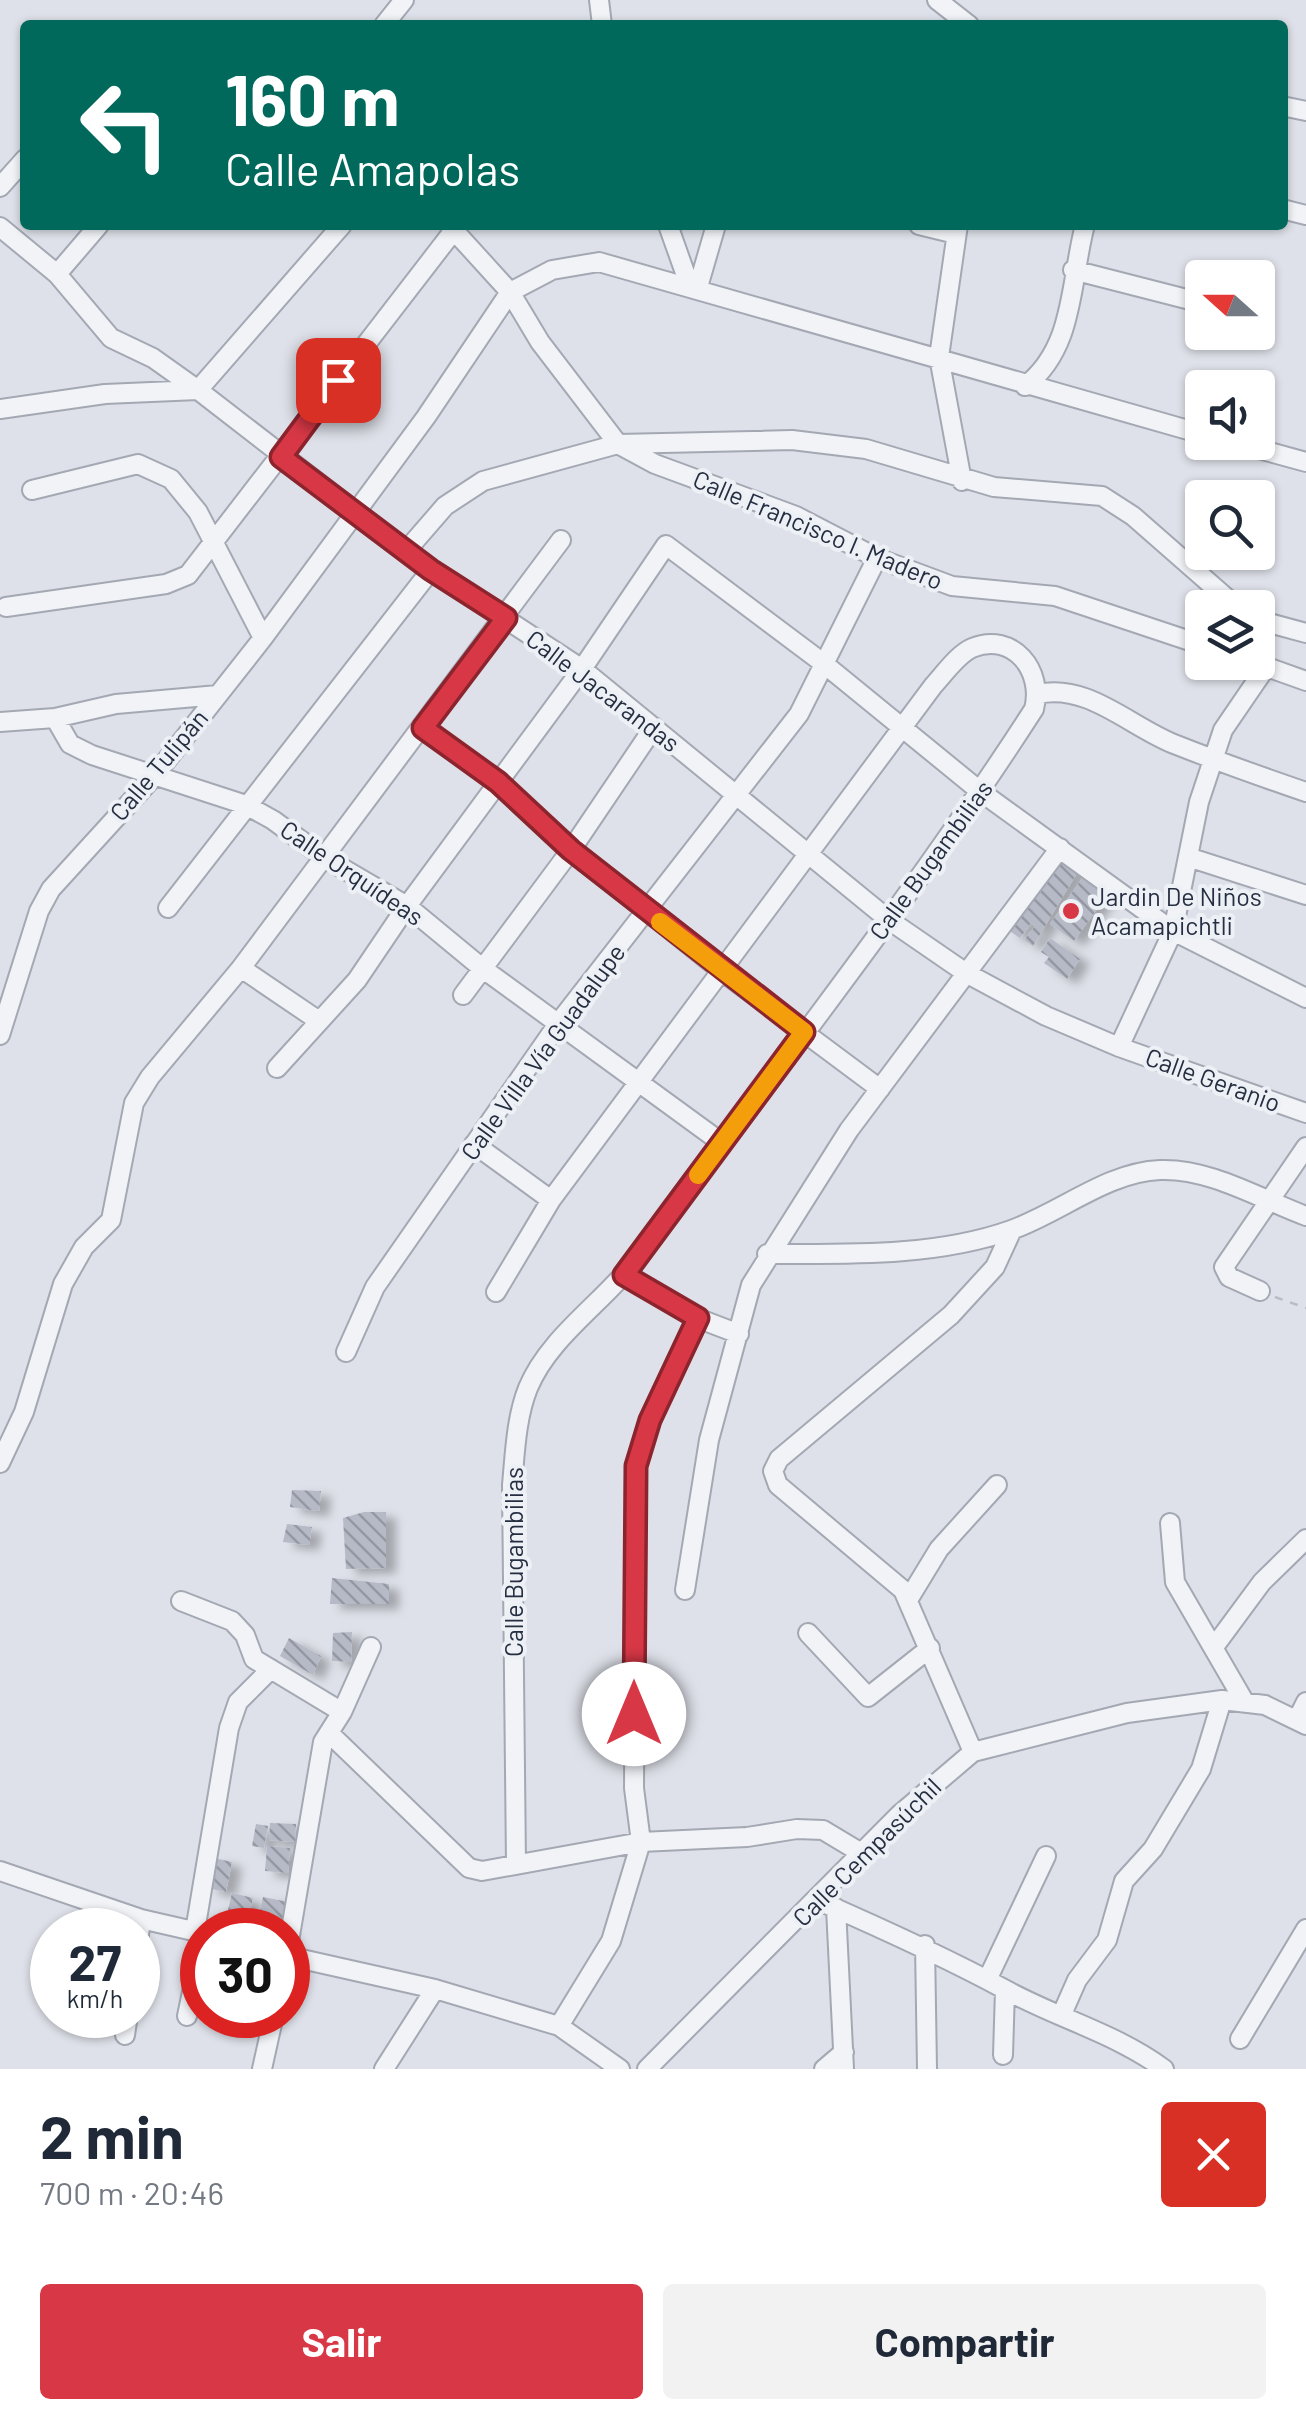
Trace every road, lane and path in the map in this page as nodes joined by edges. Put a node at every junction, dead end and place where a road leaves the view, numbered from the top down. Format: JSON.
{"nodes":[{"id":1,"x":404,"y":0,"type":"edge"},
{"id":2,"x":937,"y":0,"type":"edge"},
{"id":3,"x":388,"y":20,"type":"edge"},
{"id":4,"x":963,"y":20,"type":"edge"},
{"id":5,"x":20,"y":166,"type":"edge"},
{"id":6,"x":0,"y":188,"type":"edge"},
{"id":7,"x":0,"y":227,"type":"edge"},
{"id":8,"x":95,"y":230,"type":"edge"},
{"id":9,"x":338,"y":230,"type":"edge"},
{"id":10,"x":450,"y":230,"type":"edge"},
{"id":11,"x":456,"y":230,"type":"edge"},
{"id":12,"x":670,"y":230,"type":"edge"},
{"id":13,"x":714,"y":230,"type":"edge"},
{"id":14,"x":957,"y":230,"type":"edge"},
{"id":15,"x":1084,"y":230,"type":"edge"},
{"id":16,"x":1073,"y":270,"type":"junction"},
{"id":17,"x":57,"y":274,"type":"junction"},
{"id":18,"x":694,"y":286,"type":"junction"},
{"id":19,"x":510,"y":292,"type":"junction"},
{"id":20,"x":1185,"y":306,"type":"edge"},
{"id":21,"x":939,"y":357,"type":"junction"},
{"id":22,"x":1025,"y":386,"type":"junction"},
{"id":23,"x":198,"y":390,"type":"junction"},
{"id":24,"x":0,"y":409,"type":"edge"},
{"id":25,"x":1185,"y":429,"type":"edge"},
{"id":26,"x":618,"y":444,"type":"junction"},
{"id":27,"x":1275,"y":454,"type":"edge"},
{"id":28,"x":281,"y":457,"type":"junction"},
{"id":29,"x":1306,"y":462,"type":"edge"},
{"id":30,"x":962,"y":480,"type":"junction"},
{"id":31,"x":32,"y":490,"type":"dead end"},
{"id":32,"x":355,"y":512,"type":"junction"},
{"id":33,"x":561,"y":540,"type":"dead end"},
{"id":34,"x":214,"y":542,"type":"junction"},
{"id":35,"x":406,"y":551,"type":"junction"},
{"id":36,"x":877,"y":558,"type":"junction"},
{"id":37,"x":431,"y":570,"type":"junction"},
{"id":38,"x":1217,"y":590,"type":"edge"},
{"id":39,"x":6,"y":607,"type":"dead end"},
{"id":40,"x":506,"y":618,"type":"junction"},
{"id":41,"x":1275,"y":625,"type":"edge"},
{"id":42,"x":1306,"y":633,"type":"edge"},
{"id":43,"x":262,"y":638,"type":"junction"},
{"id":44,"x":1185,"y":639,"type":"edge"},
{"id":45,"x":823,"y":663,"type":"junction"},
{"id":46,"x":582,"y":669,"type":"junction"},
{"id":47,"x":1252,"y":680,"type":"edge"},
{"id":48,"x":218,"y":696,"type":"junction"},
{"id":49,"x":1036,"y":701,"type":"junction"},
{"id":50,"x":55,"y":718,"type":"junction"},
{"id":51,"x":0,"y":722,"type":"edge"},
{"id":52,"x":654,"y":727,"type":"junction"},
{"id":53,"x":423,"y":728,"type":"junction"},
{"id":54,"x":901,"y":729,"type":"junction"},
{"id":55,"x":1213,"y":757,"type":"junction"},
{"id":56,"x":156,"y":776,"type":"junction"},
{"id":57,"x":498,"y":782,"type":"junction"},
{"id":58,"x":734,"y":792,"type":"junction"},
{"id":59,"x":981,"y":792,"type":"junction"},
{"id":60,"x":1306,"y":792,"type":"edge"},
{"id":61,"x":246,"y":805,"type":"junction"},
{"id":62,"x":1060,"y":848,"type":"junction"},
{"id":63,"x":571,"y":850,"type":"junction"},
{"id":64,"x":810,"y":857,"type":"junction"},
{"id":65,"x":1188,"y":857,"type":"junction"},
{"id":66,"x":325,"y":858,"type":"junction"},
{"id":67,"x":1306,"y":895,"type":"edge"},
{"id":68,"x":406,"y":906,"type":"junction"},
{"id":69,"x":168,"y":908,"type":"dead end"},
{"id":70,"x":648,"y":912,"type":"junction"},
{"id":71,"x":888,"y":920,"type":"junction"},
{"id":72,"x":1172,"y":931,"type":"junction"},
{"id":73,"x":241,"y":968,"type":"junction"},
{"id":74,"x":482,"y":968,"type":"junction"},
{"id":75,"x":723,"y":972,"type":"junction"},
{"id":76,"x":966,"y":973,"type":"junction"},
{"id":77,"x":463,"y":995,"type":"dead end"},
{"id":78,"x":1306,"y":998,"type":"edge"},
{"id":79,"x":319,"y":1021,"type":"junction"},
{"id":80,"x":560,"y":1022,"type":"junction"},
{"id":81,"x":804,"y":1032,"type":"junction"},
{"id":82,"x":0,"y":1035,"type":"edge"},
{"id":83,"x":1120,"y":1046,"type":"junction"},
{"id":84,"x":278,"y":1068,"type":"dead end"},
{"id":85,"x":637,"y":1080,"type":"junction"},
{"id":86,"x":880,"y":1089,"type":"junction"},
{"id":87,"x":1306,"y":1113,"type":"edge"},
{"id":88,"x":722,"y":1143,"type":"junction"},
{"id":89,"x":474,"y":1144,"type":"junction"},
{"id":90,"x":1306,"y":1147,"type":"edge"},
{"id":91,"x":551,"y":1200,"type":"junction"},
{"id":92,"x":1268,"y":1202,"type":"junction"},
{"id":93,"x":1306,"y":1216,"type":"edge"},
{"id":94,"x":1012,"y":1230,"type":"junction"},
{"id":95,"x":767,"y":1254,"type":"junction"},
{"id":96,"x":624,"y":1275,"type":"junction"},
{"id":97,"x":1260,"y":1291,"type":"joint"},
{"id":98,"x":496,"y":1292,"type":"dead end"},
{"id":99,"x":1306,"y":1308,"type":"edge"},
{"id":100,"x":698,"y":1318,"type":"junction"},
{"id":101,"x":739,"y":1334,"type":"junction"},
{"id":102,"x":346,"y":1352,"type":"dead end"},
{"id":103,"x":0,"y":1463,"type":"edge"},
{"id":104,"x":997,"y":1485,"type":"dead end"},
{"id":105,"x":1170,"y":1524,"type":"dead end"},
{"id":106,"x":1306,"y":1540,"type":"edge"},
{"id":107,"x":685,"y":1590,"type":"dead end"},
{"id":108,"x":908,"y":1600,"type":"junction"},
{"id":109,"x":181,"y":1602,"type":"dead end"},
{"id":110,"x":808,"y":1634,"type":"dead end"},
{"id":111,"x":371,"y":1647,"type":"dead end"},
{"id":112,"x":1214,"y":1647,"type":"junction"},
{"id":113,"x":930,"y":1648,"type":"junction"},
{"id":114,"x":270,"y":1669,"type":"junction"},
{"id":115,"x":1222,"y":1700,"type":"junction"},
{"id":116,"x":1244,"y":1700,"type":"junction"},
{"id":117,"x":1306,"y":1702,"type":"edge"},
{"id":118,"x":342,"y":1712,"type":"junction"},
{"id":119,"x":1301,"y":1722,"type":"edge"},
{"id":120,"x":329,"y":1733,"type":"junction"},
{"id":121,"x":973,"y":1752,"type":"junction"},
{"id":122,"x":641,"y":1842,"type":"junction"},
{"id":123,"x":863,"y":1854,"type":"junction"},
{"id":124,"x":1046,"y":1856,"type":"dead end"},
{"id":125,"x":516,"y":1865,"type":"junction"},
{"id":126,"x":0,"y":1870,"type":"edge"},
{"id":127,"x":827,"y":1905,"type":"junction"},
{"id":128,"x":109,"y":1908,"type":"edge"},
{"id":129,"x":204,"y":1908,"type":"edge"},
{"id":130,"x":295,"y":1908,"type":"edge"},
{"id":131,"x":1306,"y":1929,"type":"edge"},
{"id":132,"x":925,"y":1945,"type":"junction"},
{"id":133,"x":310,"y":1961,"type":"edge"},
{"id":134,"x":988,"y":1978,"type":"junction"},
{"id":135,"x":435,"y":1989,"type":"junction"},
{"id":136,"x":1005,"y":1990,"type":"junction"},
{"id":137,"x":1062,"y":2014,"type":"junction"},
{"id":138,"x":559,"y":2026,"type":"junction"},
{"id":139,"x":269,"y":2038,"type":"edge"},
{"id":140,"x":1240,"y":2040,"type":"dead end"},
{"id":141,"x":1003,"y":2055,"type":"dead end"},
{"id":142,"x":844,"y":2061,"type":"edge"},
{"id":143,"x":262,"y":2069,"type":"edge"},
{"id":144,"x":384,"y":2069,"type":"edge"},
{"id":145,"x":620,"y":2069,"type":"edge"},
{"id":146,"x":647,"y":2069,"type":"edge"},
{"id":147,"x":824,"y":2069,"type":"edge"},
{"id":148,"x":927,"y":2069,"type":"edge"},
{"id":149,"x":1164,"y":2069,"type":"edge"}],
"edges":[{"from":1,"to":3,"type":"street"},
{"from":2,"to":4,"type":"street"},
{"from":5,"to":6,"type":"street"},
{"from":7,"to":17,"type":"street","name":"Calle Jacarandas"},
{"from":8,"to":17,"type":"street"},
{"from":9,"to":23,"type":"street"},
{"from":10,"to":28,"type":"street"},
{"from":11,"to":19,"type":"street","name":"Calle Francisco I. Madero"},
{"from":12,"to":18,"type":"street"},
{"from":13,"to":18,"type":"street"},
{"from":14,"to":21,"type":"street"},
{"from":15,"to":16,"type":"street"},
{"from":16,"to":20,"type":"street"},
{"from":16,"to":22,"type":"street"},
{"from":17,"to":23,"type":"street","name":"Calle Jacarandas"},
{"from":18,"to":19,"type":"street"},
{"from":18,"to":21,"type":"street"},
{"from":19,"to":26,"type":"street","name":"Calle Francisco I. Madero"},
{"from":19,"to":32,"type":"street","name":"Calle Tulipán"},
{"from":21,"to":22,"type":"street"},
{"from":21,"to":30,"type":"street"},
{"from":22,"to":25,"type":"street"},
{"from":23,"to":24,"type":"street"},
{"from":23,"to":28,"type":"street","name":"Calle Jacarandas"},
{"from":26,"to":30,"type":"street"},
{"from":26,"to":35,"type":"street"},
{"from":26,"to":36,"type":"street","name":"Calle Francisco I. Madero"},
{"from":27,"to":29,"type":"street"},
{"from":28,"to":32,"type":"street","name":"Calle Jacarandas"},
{"from":28,"to":34,"type":"street"},
{"from":30,"to":38,"type":"street"},
{"from":31,"to":34,"type":"street"},
{"from":32,"to":35,"type":"street","name":"Calle Jacarandas"},
{"from":32,"to":43,"type":"street","name":"Calle Tulipán"},
{"from":33,"to":40,"type":"street"},
{"from":34,"to":39,"type":"street"},
{"from":34,"to":43,"type":"street"},
{"from":35,"to":37,"type":"street","name":"Calle Jacarandas"},
{"from":36,"to":44,"type":"street","name":"Calle Francisco I. Madero"},
{"from":36,"to":45,"type":"street","name":"Calle Villa Vía Guadalupe"},
{"from":37,"to":40,"type":"street","name":"Calle Jacarandas"},
{"from":37,"to":61,"type":"street"},
{"from":40,"to":46,"type":"street","name":"Calle Jacarandas"},
{"from":40,"to":53,"type":"street"},
{"from":41,"to":42,"type":"street"},
{"from":43,"to":48,"type":"street","name":"Calle Tulipán"},
{"from":45,"to":46,"type":"street"},
{"from":45,"to":54,"type":"street"},
{"from":45,"to":58,"type":"street","name":"Calle Villa Vía Guadalupe"},
{"from":46,"to":52,"type":"street","name":"Calle Jacarandas"},
{"from":46,"to":57,"type":"street"},
{"from":47,"to":55,"type":"street"},
{"from":48,"to":50,"type":"street"},
{"from":48,"to":56,"type":"street","name":"Calle Tulipán"},
{"from":49,"to":54,"type":"street"},
{"from":49,"to":55,"type":"street"},
{"from":49,"to":59,"type":"street","name":"Calle Bugambilias"},
{"from":50,"to":51,"type":"street"},
{"from":50,"to":56,"type":"street","name":"Calle Orquídeas"},
{"from":52,"to":58,"type":"street","name":"Calle Jacarandas"},
{"from":52,"to":63,"type":"street"},
{"from":53,"to":57,"type":"street"},
{"from":53,"to":66,"type":"street"},
{"from":54,"to":59,"type":"street"},
{"from":54,"to":64,"type":"street"},
{"from":55,"to":60,"type":"street"},
{"from":55,"to":65,"type":"street"},
{"from":56,"to":61,"type":"street","name":"Calle Orquídeas"},
{"from":56,"to":82,"type":"street","name":"Calle Tulipán"},
{"from":57,"to":63,"type":"street"},
{"from":57,"to":68,"type":"street"},
{"from":58,"to":64,"type":"street","name":"Calle Jacarandas"},
{"from":58,"to":70,"type":"street","name":"Calle Villa Vía Guadalupe"},
{"from":59,"to":62,"type":"street"},
{"from":59,"to":71,"type":"street","name":"Calle Bugambilias"},
{"from":61,"to":66,"type":"street","name":"Calle Orquídeas"},
{"from":61,"to":69,"type":"street"},
{"from":62,"to":72,"type":"street"},
{"from":62,"to":76,"type":"street"},
{"from":63,"to":70,"type":"street"},
{"from":63,"to":74,"type":"street"},
{"from":64,"to":71,"type":"street","name":"Calle Jacarandas"},
{"from":64,"to":75,"type":"street"},
{"from":65,"to":67,"type":"street"},
{"from":65,"to":72,"type":"street"},
{"from":66,"to":68,"type":"street","name":"Calle Orquídeas"},
{"from":66,"to":73,"type":"street"},
{"from":68,"to":74,"type":"street","name":"Calle Orquídeas"},
{"from":68,"to":79,"type":"street"},
{"from":70,"to":75,"type":"street"},
{"from":70,"to":80,"type":"street","name":"Calle Villa Vía Guadalupe"},
{"from":71,"to":76,"type":"street","name":"Calle Jacarandas"},
{"from":71,"to":81,"type":"street","name":"Calle Bugambilias"},
{"from":72,"to":78,"type":"street"},
{"from":72,"to":83,"type":"street"},
{"from":73,"to":79,"type":"street"},
{"from":73,"to":103,"type":"street"},
{"from":74,"to":77,"type":"street"},
{"from":74,"to":80,"type":"street","name":"Calle Orquídeas"},
{"from":75,"to":81,"type":"street"},
{"from":75,"to":85,"type":"street"},
{"from":76,"to":83,"type":"street","name":"Calle Jacarandas"},
{"from":76,"to":86,"type":"street"},
{"from":79,"to":84,"type":"street"},
{"from":80,"to":85,"type":"street","name":"Calle Orquídeas"},
{"from":80,"to":89,"type":"street","name":"Calle Villa Vía Guadalupe"},
{"from":81,"to":86,"type":"street"},
{"from":81,"to":88,"type":"street","name":"Calle Bugambilias"},
{"from":83,"to":87,"type":"street","name":"Calle Geranio"},
{"from":85,"to":88,"type":"street","name":"Calle Orquídeas"},
{"from":85,"to":91,"type":"street"},
{"from":86,"to":95,"type":"street"},
{"from":88,"to":96,"type":"street","name":"Calle Bugambilias"},
{"from":89,"to":91,"type":"street"},
{"from":89,"to":102,"type":"street","name":"Calle Villa Vía Guadalupe"},
{"from":90,"to":92,"type":"street"},
{"from":91,"to":98,"type":"street"},
{"from":92,"to":93,"type":"street"},
{"from":92,"to":94,"type":"street"},
{"from":92,"to":97,"type":"street"},
{"from":94,"to":95,"type":"street"},
{"from":94,"to":108,"type":"street"},
{"from":95,"to":101,"type":"street"},
{"from":96,"to":100,"type":"street"},
{"from":96,"to":125,"type":"street","name":"Calle Bugambilias"},
{"from":97,"to":99,"type":"path"},
{"from":100,"to":101,"type":"street"},
{"from":100,"to":122,"type":"street"},
{"from":101,"to":107,"type":"street"},
{"from":104,"to":108,"type":"street"},
{"from":105,"to":112,"type":"street"},
{"from":106,"to":112,"type":"street"},
{"from":108,"to":113,"type":"street"},
{"from":109,"to":114,"type":"street"},
{"from":110,"to":113,"type":"street"},
{"from":111,"to":118,"type":"street"},
{"from":112,"to":116,"type":"street"},
{"from":113,"to":121,"type":"street"},
{"from":114,"to":118,"type":"street"},
{"from":114,"to":129,"type":"street"},
{"from":115,"to":116,"type":"street","name":"Calle Cempasúchil"},
{"from":115,"to":121,"type":"street","name":"Calle Cempasúchil"},
{"from":115,"to":137,"type":"street"},
{"from":116,"to":119,"type":"street","name":"Calle Cempasúchil"},
{"from":117,"to":119,"type":"street"},
{"from":118,"to":120,"type":"street"},
{"from":120,"to":125,"type":"street"},
{"from":120,"to":130,"type":"street"},
{"from":121,"to":123,"type":"street","name":"Calle Cempasúchil"},
{"from":122,"to":123,"type":"street"},
{"from":122,"to":125,"type":"street"},
{"from":122,"to":138,"type":"street"},
{"from":123,"to":127,"type":"street","name":"Calle Cempasúchil"},
{"from":124,"to":134,"type":"street"},
{"from":126,"to":128,"type":"street"},
{"from":127,"to":132,"type":"street"},
{"from":127,"to":142,"type":"street"},
{"from":127,"to":146,"type":"street","name":"Calle Cempasúchil"},
{"from":131,"to":140,"type":"street"},
{"from":132,"to":134,"type":"street"},
{"from":132,"to":148,"type":"street"},
{"from":133,"to":135,"type":"street"},
{"from":134,"to":136,"type":"street"},
{"from":135,"to":138,"type":"street"},
{"from":135,"to":144,"type":"street"},
{"from":136,"to":137,"type":"street"},
{"from":136,"to":141,"type":"street"},
{"from":137,"to":149,"type":"street"},
{"from":138,"to":145,"type":"street"},
{"from":139,"to":143,"type":"street"},
{"from":142,"to":147,"type":"street"}]}
